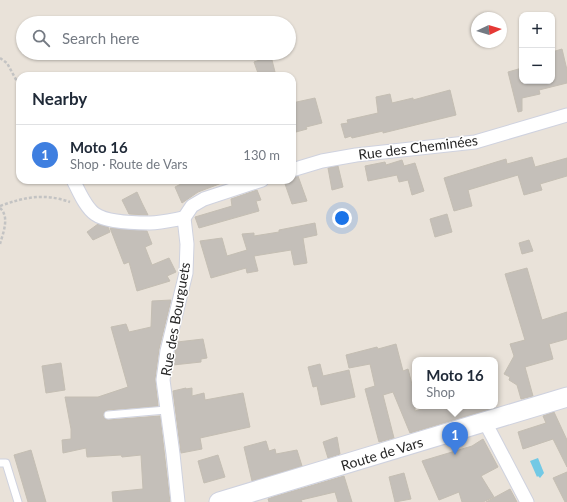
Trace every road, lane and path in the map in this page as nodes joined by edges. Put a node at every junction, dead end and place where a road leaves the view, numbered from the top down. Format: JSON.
{"nodes":[{"id":1,"x":0,"y":58,"type":"edge"},
{"id":2,"x":16,"y":80,"type":"edge"},
{"id":3,"x":567,"y":115,"type":"edge"},
{"id":4,"x":296,"y":169,"type":"edge"},
{"id":5,"x":75,"y":184,"type":"edge"},
{"id":6,"x":250,"y":184,"type":"edge"},
{"id":7,"x":0,"y":207,"type":"edge"},
{"id":8,"x":89,"y":208,"type":"junction"},
{"id":9,"x":184,"y":218,"type":"junction"},
{"id":10,"x":0,"y":244,"type":"edge"},
{"id":11,"x":567,"y":397,"type":"edge"},
{"id":12,"x":166,"y":410,"type":"junction"},
{"id":13,"x":108,"y":415,"type":"dead end"},
{"id":14,"x":485,"y":422,"type":"junction"},
{"id":15,"x":0,"y":463,"type":"edge"},
{"id":16,"x":18,"y":502,"type":"edge"},
{"id":17,"x":178,"y":502,"type":"edge"},
{"id":18,"x":219,"y":502,"type":"edge"},
{"id":19,"x":527,"y":502,"type":"edge"}],
"edges":[{"from":1,"to":2,"type":"path"},
{"from":3,"to":4,"type":"street","name":"Rue des Cheminées"},
{"from":5,"to":8,"type":"street"},
{"from":6,"to":9,"type":"street"},
{"from":7,"to":8,"type":"path"},
{"from":7,"to":10,"type":"path"},
{"from":8,"to":9,"type":"street"},
{"from":9,"to":12,"type":"street","name":"Rue des Bourguets"},
{"from":11,"to":14,"type":"main road","name":"Route de Vars"},
{"from":12,"to":13,"type":"lane"},
{"from":12,"to":17,"type":"street","name":"Rue des Bourguets"},
{"from":14,"to":18,"type":"main road","name":"Route de Vars"},
{"from":14,"to":19,"type":"street"},
{"from":15,"to":16,"type":"lane"}]}
